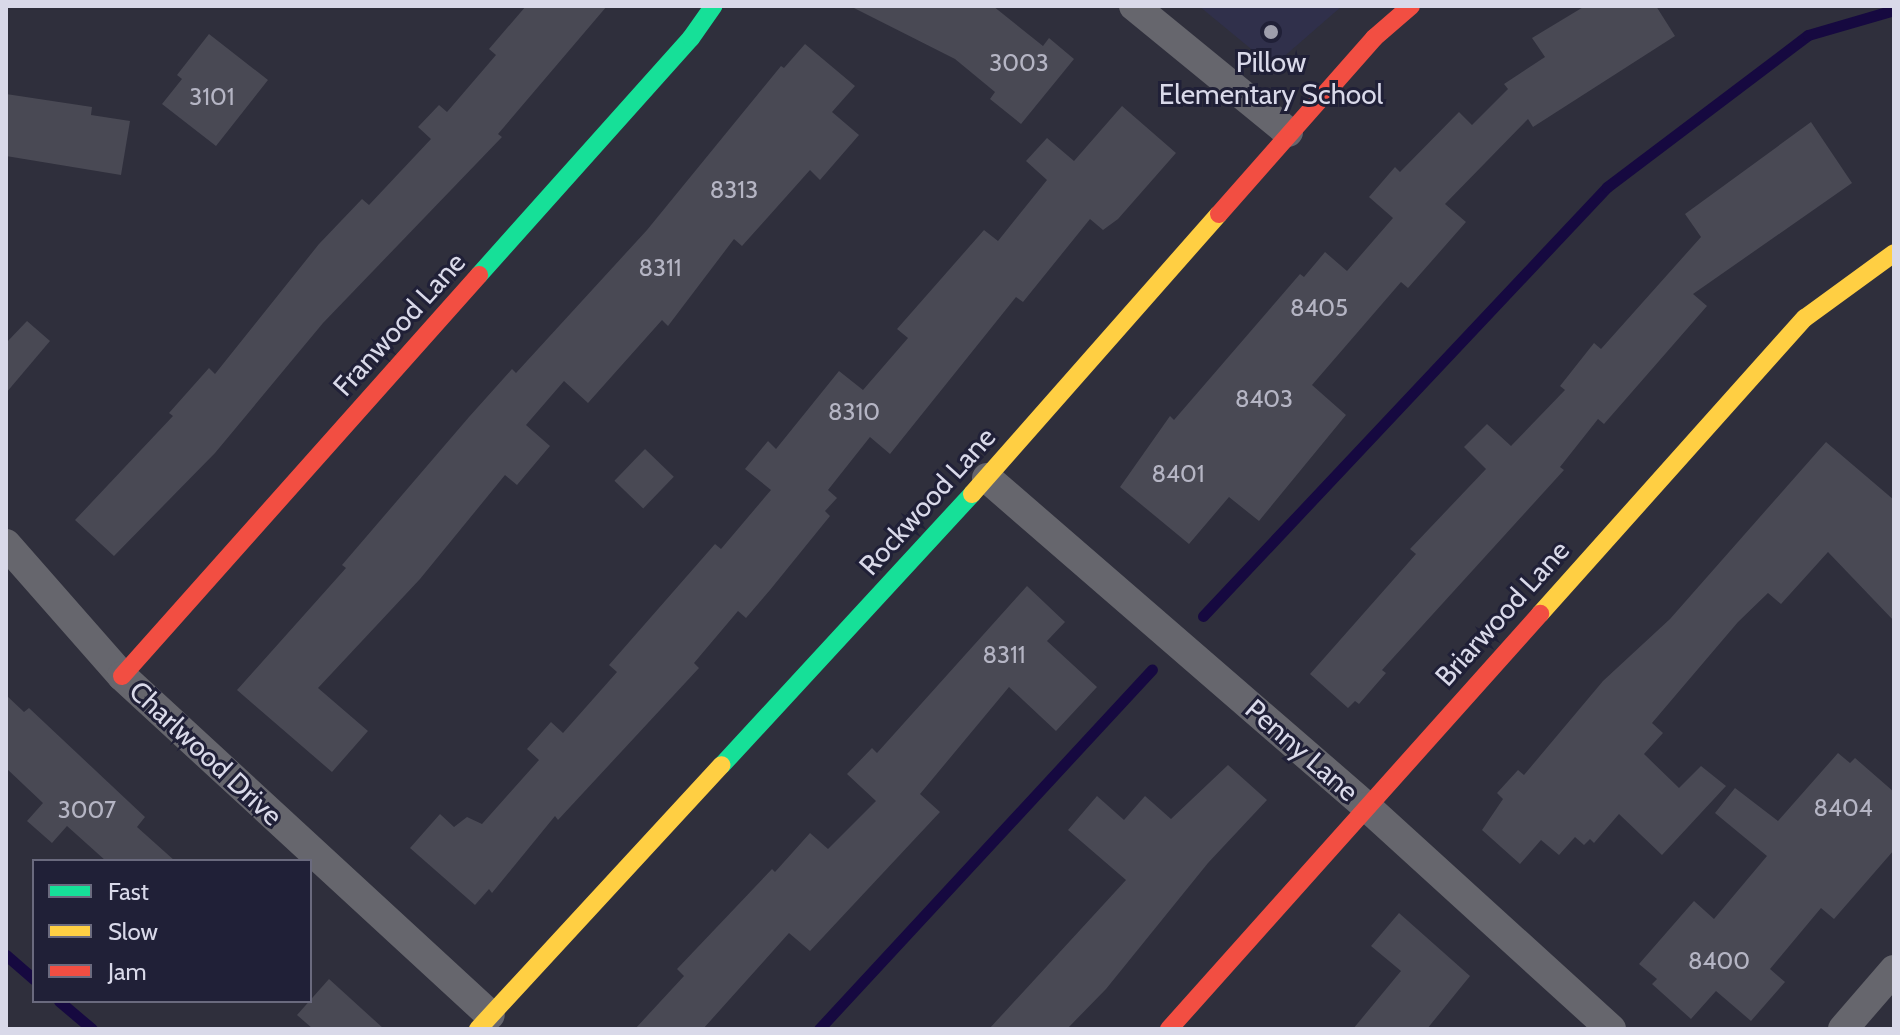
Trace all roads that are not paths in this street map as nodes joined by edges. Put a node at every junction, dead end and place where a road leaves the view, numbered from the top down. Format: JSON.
{"nodes":[{"id":1,"x":713,"y":6,"type":"edge"},
{"id":2,"x":1134,"y":6,"type":"edge"},
{"id":3,"x":1411,"y":6,"type":"edge"},
{"id":4,"x":1288,"y":132,"type":"junction"},
{"id":5,"x":1894,"y":253,"type":"edge"},
{"id":6,"x":987,"y":478,"type":"junction"},
{"id":7,"x":6,"y":544,"type":"edge"},
{"id":8,"x":122,"y":676,"type":"junction"},
{"id":9,"x":1367,"y":807,"type":"junction"},
{"id":10,"x":1894,"y":970,"type":"edge"},
{"id":11,"x":484,"y":1022,"type":"edge"},
{"id":12,"x":1169,"y":1029,"type":"edge"},
{"id":13,"x":1611,"y":1029,"type":"edge"},
{"id":14,"x":1843,"y":1029,"type":"edge"}],
"edges":[{"from":1,"to":8,"type":"street","name":"Franwood Lane"},
{"from":2,"to":4,"type":"street"},
{"from":3,"to":4,"type":"street","name":"Rockwood Lane"},
{"from":4,"to":6,"type":"street","name":"Rockwood Lane"},
{"from":5,"to":9,"type":"street","name":"Briarwood Lane"},
{"from":6,"to":9,"type":"street","name":"Penny Lane"},
{"from":6,"to":11,"type":"street","name":"Rockwood Lane"},
{"from":7,"to":8,"type":"street","name":"Charlwood Drive"},
{"from":8,"to":11,"type":"street","name":"Charlwood Drive"},
{"from":9,"to":12,"type":"street","name":"Briarwood Lane"},
{"from":9,"to":13,"type":"street","name":"Penny Lane"},
{"from":10,"to":14,"type":"street"}]}
